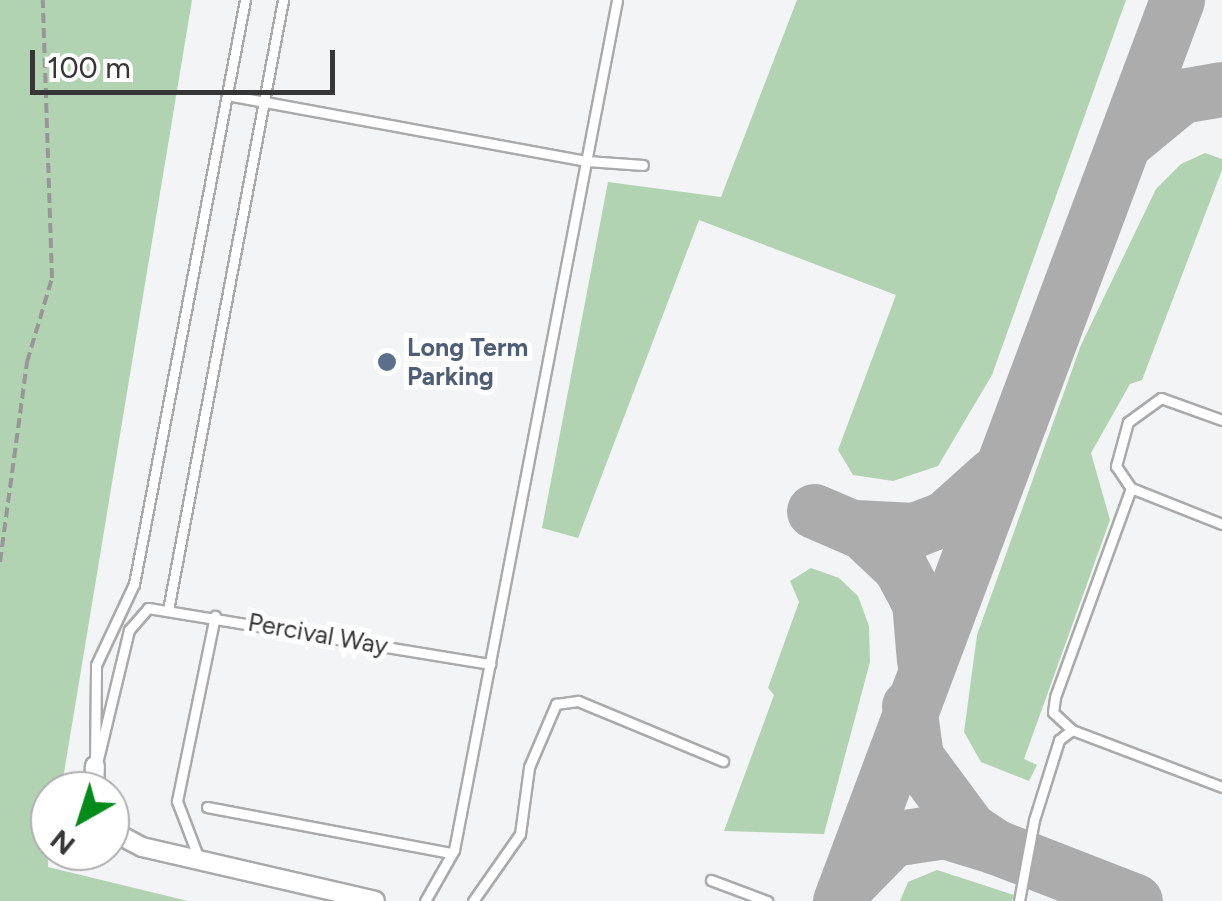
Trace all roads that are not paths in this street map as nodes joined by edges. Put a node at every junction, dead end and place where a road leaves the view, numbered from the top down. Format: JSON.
{"nodes":[{"id":1,"x":245,"y":0,"type":"edge"},
{"id":2,"x":283,"y":0,"type":"edge"},
{"id":3,"x":617,"y":0,"type":"edge"},
{"id":4,"x":227,"y":95,"type":"junction"},
{"id":5,"x":264,"y":101,"type":"junction"},
{"id":6,"x":587,"y":161,"type":"junction"},
{"id":7,"x":642,"y":165,"type":"dead end"},
{"id":8,"x":1222,"y":420,"type":"edge"},
{"id":9,"x":1131,"y":488,"type":"junction"},
{"id":10,"x":1222,"y":524,"type":"edge"},
{"id":11,"x":168,"y":610,"type":"junction"},
{"id":12,"x":216,"y":616,"type":"junction"},
{"id":13,"x":490,"y":664,"type":"junction"},
{"id":14,"x":1072,"y":730,"type":"junction"},
{"id":15,"x":723,"y":760,"type":"dead end"},
{"id":16,"x":96,"y":766,"type":"junction"},
{"id":17,"x":96,"y":771,"type":"edge"},
{"id":18,"x":1222,"y":787,"type":"edge"},
{"id":19,"x":207,"y":806,"type":"dead end"},
{"id":20,"x":130,"y":841,"type":"edge"},
{"id":21,"x":452,"y":853,"type":"junction"},
{"id":22,"x":199,"y":858,"type":"junction"},
{"id":23,"x":712,"y":880,"type":"dead end"},
{"id":24,"x":374,"y":901,"type":"edge"},
{"id":25,"x":425,"y":901,"type":"edge"},
{"id":26,"x":474,"y":901,"type":"edge"},
{"id":27,"x":768,"y":901,"type":"edge"},
{"id":28,"x":1019,"y":901,"type":"edge"}],
"edges":[{"from":1,"to":4,"type":"lane"},
{"from":2,"to":5,"type":"lane"},
{"from":3,"to":6,"type":"lane"},
{"from":4,"to":5,"type":"lane"},
{"from":4,"to":16,"type":"lane"},
{"from":5,"to":6,"type":"lane"},
{"from":5,"to":11,"type":"lane"},
{"from":6,"to":7,"type":"lane"},
{"from":6,"to":13,"type":"lane"},
{"from":8,"to":9,"type":"lane"},
{"from":9,"to":10,"type":"lane"},
{"from":9,"to":14,"type":"lane"},
{"from":11,"to":12,"type":"lane"},
{"from":11,"to":16,"type":"lane"},
{"from":12,"to":13,"type":"lane","name":"Percival Way"},
{"from":12,"to":22,"type":"lane","name":"Percival Way"},
{"from":13,"to":21,"type":"lane"},
{"from":14,"to":18,"type":"lane"},
{"from":14,"to":28,"type":"lane"},
{"from":15,"to":26,"type":"lane"},
{"from":16,"to":17,"type":"street"},
{"from":19,"to":21,"type":"lane"},
{"from":20,"to":22,"type":"street"},
{"from":21,"to":25,"type":"lane"},
{"from":22,"to":24,"type":"street"},
{"from":23,"to":27,"type":"lane"}]}
